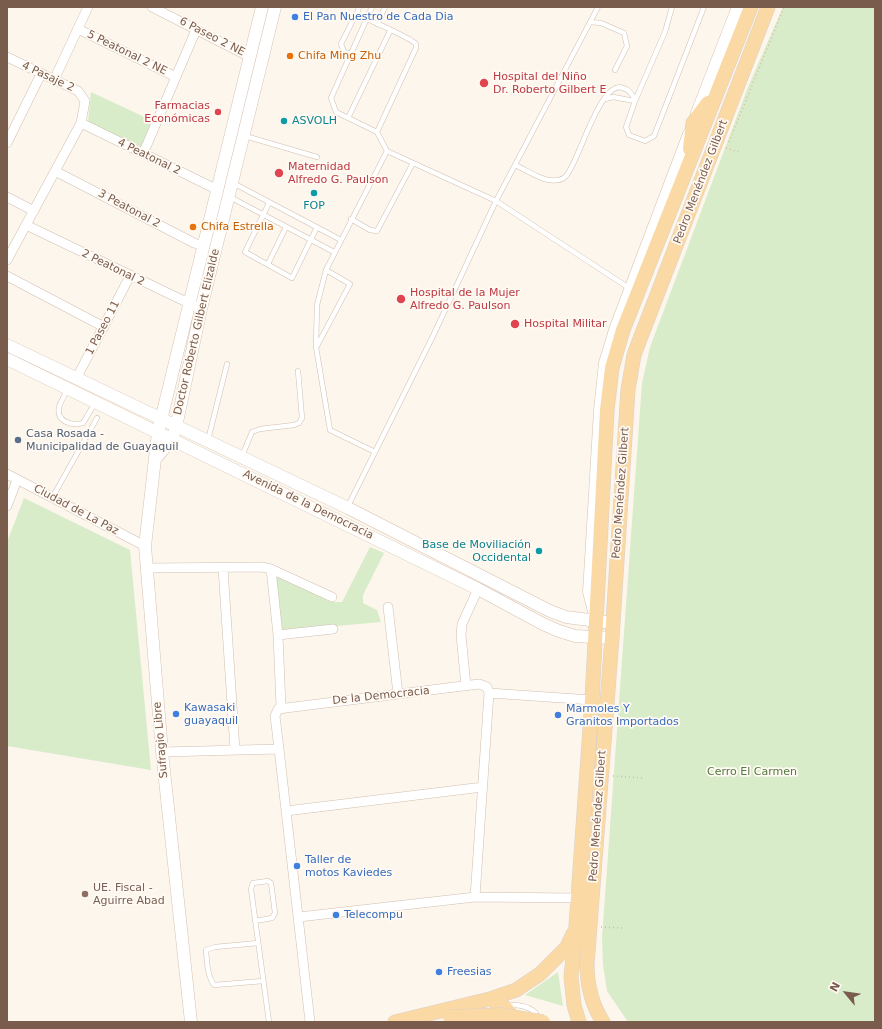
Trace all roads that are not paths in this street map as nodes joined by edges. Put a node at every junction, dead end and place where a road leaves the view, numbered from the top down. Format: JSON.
{"nodes":[{"id":1,"x":88,"y":7,"type":"edge"},
{"id":2,"x":152,"y":7,"type":"edge"},
{"id":3,"x":262,"y":7,"type":"edge"},
{"id":4,"x":359,"y":7,"type":"edge"},
{"id":5,"x":372,"y":7,"type":"edge"},
{"id":6,"x":385,"y":7,"type":"edge"},
{"id":7,"x":598,"y":7,"type":"edge"},
{"id":8,"x":672,"y":7,"type":"edge"},
{"id":9,"x":704,"y":7,"type":"edge"},
{"id":10,"x":738,"y":7,"type":"edge"},
{"id":11,"x":751,"y":7,"type":"edge"},
{"id":12,"x":768,"y":7,"type":"edge"},
{"id":13,"x":774,"y":7,"type":"edge"},
{"id":14,"x":273,"y":8,"type":"edge"},
{"id":15,"x":356,"y":17,"type":"junction"},
{"id":16,"x":366,"y":19,"type":"junction"},
{"id":17,"x":590,"y":22,"type":"junction"},
{"id":18,"x":377,"y":24,"type":"junction"},
{"id":19,"x":78,"y":29,"type":"junction"},
{"id":20,"x":196,"y":30,"type":"junction"},
{"id":21,"x":390,"y":31,"type":"junction"},
{"id":22,"x":351,"y":54,"type":"junction"},
{"id":23,"x":7,"y":57,"type":"edge"},
{"id":24,"x":250,"y":57,"type":"junction"},
{"id":25,"x":615,"y":70,"type":"dead end"},
{"id":26,"x":42,"y":74,"type":"junction"},
{"id":27,"x":176,"y":77,"type":"junction"},
{"id":28,"x":740,"y":79,"type":"junction"},
{"id":29,"x":54,"y":80,"type":"junction"},
{"id":30,"x":720,"y":86,"type":"junction"},
{"id":31,"x":605,"y":99,"type":"junction"},
{"id":32,"x":635,"y":101,"type":"junction"},
{"id":33,"x":348,"y":118,"type":"junction"},
{"id":34,"x":81,"y":123,"type":"junction"},
{"id":35,"x":693,"y":123,"type":"junction"},
{"id":36,"x":377,"y":132,"type":"junction"},
{"id":37,"x":239,"y":137,"type":"junction"},
{"id":38,"x":7,"y":143,"type":"edge"},
{"id":39,"x":387,"y":151,"type":"junction"},
{"id":40,"x":143,"y":154,"type":"junction"},
{"id":41,"x":232,"y":157,"type":"junction"},
{"id":42,"x":318,"y":157,"type":"dead end"},
{"id":43,"x":413,"y":163,"type":"junction"},
{"id":44,"x":515,"y":164,"type":"junction"},
{"id":45,"x":688,"y":167,"type":"junction"},
{"id":46,"x":55,"y":171,"type":"junction"},
{"id":47,"x":232,"y":182,"type":"junction"},
{"id":48,"x":223,"y":193,"type":"junction"},
{"id":49,"x":7,"y":197,"type":"edge"},
{"id":50,"x":496,"y":201,"type":"junction"},
{"id":51,"x":270,"y":203,"type":"junction"},
{"id":52,"x":34,"y":211,"type":"junction"},
{"id":53,"x":263,"y":214,"type":"junction"},
{"id":54,"x":352,"y":219,"type":"junction"},
{"id":55,"x":26,"y":225,"type":"junction"},
{"id":56,"x":286,"y":227,"type":"junction"},
{"id":57,"x":317,"y":227,"type":"junction"},
{"id":58,"x":311,"y":240,"type":"junction"},
{"id":59,"x":341,"y":240,"type":"junction"},
{"id":60,"x":204,"y":246,"type":"junction"},
{"id":61,"x":334,"y":252,"type":"junction"},
{"id":62,"x":7,"y":260,"type":"edge"},
{"id":63,"x":268,"y":264,"type":"junction"},
{"id":64,"x":326,"y":270,"type":"junction"},
{"id":65,"x":7,"y":276,"type":"edge"},
{"id":66,"x":130,"y":276,"type":"junction"},
{"id":67,"x":634,"y":291,"type":"junction"},
{"id":68,"x":195,"y":307,"type":"junction"},
{"id":69,"x":104,"y":327,"type":"junction"},
{"id":70,"x":623,"y":330,"type":"junction"},
{"id":71,"x":7,"y":345,"type":"edge"},
{"id":72,"x":316,"y":347,"type":"junction"},
{"id":73,"x":607,"y":354,"type":"junction"},
{"id":74,"x":7,"y":359,"type":"edge"},
{"id":75,"x":227,"y":364,"type":"dead end"},
{"id":76,"x":298,"y":371,"type":"dead end"},
{"id":77,"x":76,"y":379,"type":"junction"},
{"id":78,"x":68,"y":388,"type":"junction"},
{"id":79,"x":96,"y":401,"type":"junction"},
{"id":80,"x":96,"y":418,"type":"dead end"},
{"id":81,"x":162,"y":420,"type":"junction"},
{"id":82,"x":176,"y":427,"type":"junction"},
{"id":83,"x":158,"y":432,"type":"junction"},
{"id":84,"x":172,"y":439,"type":"junction"},
{"id":85,"x":208,"y":442,"type":"junction"},
{"id":86,"x":375,"y":452,"type":"junction"},
{"id":87,"x":241,"y":457,"type":"junction"},
{"id":88,"x":156,"y":458,"type":"junction"},
{"id":89,"x":7,"y":474,"type":"edge"},
{"id":90,"x":17,"y":480,"type":"junction"},
{"id":91,"x":52,"y":498,"type":"junction"},
{"id":92,"x":7,"y":506,"type":"edge"},
{"id":93,"x":348,"y":508,"type":"junction"},
{"id":94,"x":145,"y":546,"type":"junction"},
{"id":95,"x":146,"y":568,"type":"junction"},
{"id":96,"x":224,"y":568,"type":"junction"},
{"id":97,"x":271,"y":569,"type":"junction"},
{"id":98,"x":478,"y":589,"type":"junction"},
{"id":99,"x":332,"y":597,"type":"dead end"},
{"id":100,"x":388,"y":607,"type":"dead end"},
{"id":101,"x":596,"y":622,"type":"junction"},
{"id":102,"x":613,"y":623,"type":"junction"},
{"id":103,"x":333,"y":629,"type":"dead end"},
{"id":104,"x":278,"y":635,"type":"junction"},
{"id":105,"x":596,"y":638,"type":"junction"},
{"id":106,"x":612,"y":638,"type":"junction"},
{"id":107,"x":466,"y":686,"type":"junction"},
{"id":108,"x":489,"y":693,"type":"junction"},
{"id":109,"x":398,"y":694,"type":"junction"},
{"id":110,"x":592,"y":700,"type":"junction"},
{"id":111,"x":281,"y":707,"type":"junction"},
{"id":112,"x":235,"y":750,"type":"junction"},
{"id":113,"x":279,"y":750,"type":"junction"},
{"id":114,"x":162,"y":752,"type":"junction"},
{"id":115,"x":483,"y":787,"type":"junction"},
{"id":116,"x":286,"y":811,"type":"junction"},
{"id":117,"x":476,"y":897,"type":"junction"},
{"id":118,"x":578,"y":898,"type":"junction"},
{"id":119,"x":299,"y":917,"type":"junction"},
{"id":120,"x":255,"y":921,"type":"junction"},
{"id":121,"x":576,"y":926,"type":"junction"},
{"id":122,"x":258,"y":943,"type":"junction"},
{"id":123,"x":263,"y":981,"type":"junction"},
{"id":124,"x":490,"y":999,"type":"junction"},
{"id":125,"x":594,"y":1002,"type":"junction"},
{"id":126,"x":502,"y":1005,"type":"junction"},
{"id":127,"x":191,"y":1022,"type":"edge"},
{"id":128,"x":269,"y":1022,"type":"edge"},
{"id":129,"x":310,"y":1022,"type":"edge"},
{"id":130,"x":395,"y":1022,"type":"edge"},
{"id":131,"x":406,"y":1022,"type":"edge"},
{"id":132,"x":509,"y":1022,"type":"edge"},
{"id":133,"x":536,"y":1022,"type":"edge"},
{"id":134,"x":543,"y":1022,"type":"edge"},
{"id":135,"x":578,"y":1022,"type":"edge"},
{"id":136,"x":603,"y":1022,"type":"edge"},
{"id":137,"x":609,"y":1022,"type":"edge"}],
"edges":[{"from":1,"to":19,"type":"street"},
{"from":2,"to":20,"type":"street","name":"6 Paseo 2 NE"},
{"from":3,"to":24,"type":"street","name":"Doctor Roberto Gilbert Elizalde"},
{"from":4,"to":15,"type":"lane"},
{"from":5,"to":16,"type":"lane"},
{"from":6,"to":18,"type":"lane"},
{"from":7,"to":17,"type":"lane"},
{"from":8,"to":32,"type":"lane"},
{"from":9,"to":32,"type":"lane"},
{"from":10,"to":35,"type":"street","name":"Pedro Menéndez Gilbert"},
{"from":11,"to":30,"type":"main road","name":"Pedro Menéndez Gilbert"},
{"from":12,"to":28,"type":"main road","name":"Pedro Menéndez Gilbert"},
{"from":13,"to":28,"type":"street"},
{"from":14,"to":37,"type":"street","name":"Doctor Roberto Gilbert Elizalde"},
{"from":15,"to":16,"type":"lane"},
{"from":15,"to":22,"type":"lane"},
{"from":16,"to":18,"type":"lane"},
{"from":16,"to":22,"type":"lane"},
{"from":17,"to":25,"type":"lane"},
{"from":17,"to":44,"type":"lane"},
{"from":18,"to":21,"type":"lane"},
{"from":19,"to":27,"type":"street","name":"5 Peatonal 2 NE"},
{"from":19,"to":29,"type":"street"},
{"from":20,"to":24,"type":"street","name":"6 Paseo 2 NE"},
{"from":20,"to":27,"type":"street"},
{"from":21,"to":33,"type":"lane"},
{"from":21,"to":36,"type":"lane"},
{"from":22,"to":33,"type":"lane"},
{"from":23,"to":26,"type":"street","name":"4 Pasaje 2"},
{"from":24,"to":37,"type":"street","name":"Doctor Roberto Gilbert Elizalde"},
{"from":26,"to":29,"type":"street","name":"4 Pasaje 2"},
{"from":26,"to":38,"type":"street"},
{"from":27,"to":40,"type":"street"},
{"from":28,"to":102,"type":"main road","name":"Pedro Menéndez Gilbert"},
{"from":29,"to":34,"type":"street","name":"4 Pasaje 2"},
{"from":30,"to":35,"type":"main road"},
{"from":30,"to":45,"type":"main road","name":"Pedro Menéndez Gilbert"},
{"from":31,"to":32,"type":"lane"},
{"from":31,"to":32,"type":"lane"},
{"from":31,"to":44,"type":"lane"},
{"from":33,"to":36,"type":"lane"},
{"from":34,"to":40,"type":"street","name":"4 Peatonal 2"},
{"from":34,"to":46,"type":"street"},
{"from":35,"to":45,"type":"main road"},
{"from":35,"to":67,"type":"street","name":"Pedro Menéndez Gilbert"},
{"from":36,"to":39,"type":"lane"},
{"from":37,"to":41,"type":"street","name":"Doctor Roberto Gilbert Elizalde"},
{"from":37,"to":42,"type":"lane"},
{"from":39,"to":43,"type":"lane"},
{"from":39,"to":54,"type":"lane"},
{"from":40,"to":48,"type":"street","name":"4 Peatonal 2"},
{"from":41,"to":47,"type":"street","name":"Doctor Roberto Gilbert Elizalde"},
{"from":41,"to":48,"type":"street","name":"Doctor Roberto Gilbert Elizalde"},
{"from":43,"to":50,"type":"lane"},
{"from":43,"to":54,"type":"lane"},
{"from":44,"to":50,"type":"lane"},
{"from":45,"to":67,"type":"main road","name":"Pedro Menéndez Gilbert"},
{"from":46,"to":52,"type":"street"},
{"from":46,"to":60,"type":"street","name":"3 Peatonal 2"},
{"from":47,"to":48,"type":"street","name":"Doctor Roberto Gilbert Elizalde"},
{"from":47,"to":51,"type":"lane"},
{"from":48,"to":53,"type":"lane"},
{"from":48,"to":60,"type":"street","name":"Doctor Roberto Gilbert Elizalde"},
{"from":48,"to":68,"type":"street","name":"Doctor Roberto Gilbert Elizalde"},
{"from":49,"to":52,"type":"street"},
{"from":50,"to":67,"type":"lane"},
{"from":50,"to":86,"type":"lane"},
{"from":51,"to":53,"type":"lane"},
{"from":51,"to":57,"type":"lane"},
{"from":52,"to":55,"type":"street"},
{"from":53,"to":56,"type":"lane"},
{"from":53,"to":63,"type":"lane"},
{"from":54,"to":59,"type":"lane"},
{"from":55,"to":62,"type":"street"},
{"from":55,"to":66,"type":"street","name":"2 Peatonal 2"},
{"from":56,"to":58,"type":"lane"},
{"from":56,"to":63,"type":"lane"},
{"from":57,"to":58,"type":"lane"},
{"from":57,"to":59,"type":"lane"},
{"from":58,"to":61,"type":"lane"},
{"from":58,"to":63,"type":"lane"},
{"from":59,"to":61,"type":"lane"},
{"from":60,"to":68,"type":"street","name":"Doctor Roberto Gilbert Elizalde"},
{"from":61,"to":64,"type":"lane"},
{"from":64,"to":72,"type":"lane"},
{"from":64,"to":72,"type":"lane"},
{"from":65,"to":69,"type":"street"},
{"from":66,"to":68,"type":"street","name":"2 Peatonal 2"},
{"from":66,"to":69,"type":"street","name":"1 Paseo 11"},
{"from":67,"to":70,"type":"main road","name":"Pedro Menéndez Gilbert"},
{"from":67,"to":73,"type":"street","name":"Pedro Menéndez Gilbert"},
{"from":68,"to":81,"type":"street","name":"Doctor Roberto Gilbert Elizalde"},
{"from":68,"to":82,"type":"street","name":"Doctor Roberto Gilbert Elizalde"},
{"from":69,"to":77,"type":"street","name":"1 Paseo 11"},
{"from":70,"to":73,"type":"main road"},
{"from":70,"to":101,"type":"main road","name":"Pedro Menéndez Gilbert"},
{"from":71,"to":77,"type":"street"},
{"from":72,"to":86,"type":"lane"},
{"from":73,"to":101,"type":"street","name":"Pedro Menéndez Gilbert"},
{"from":74,"to":78,"type":"street","name":"Avenida de la Democracia"},
{"from":75,"to":85,"type":"lane"},
{"from":76,"to":87,"type":"lane"},
{"from":77,"to":81,"type":"street"},
{"from":78,"to":79,"type":"street","name":"Avenida de la Democracia"},
{"from":78,"to":79,"type":"lane"},
{"from":79,"to":83,"type":"street","name":"Avenida de la Democracia"},
{"from":80,"to":91,"type":"lane"},
{"from":81,"to":82,"type":"street","name":"Avenida de la Democracia"},
{"from":81,"to":83,"type":"street","name":"Doctor Roberto Gilbert Elizalde"},
{"from":82,"to":84,"type":"street","name":"Doctor Roberto Gilbert Elizalde"},
{"from":82,"to":85,"type":"street","name":"Avenida de la Democracia"},
{"from":83,"to":84,"type":"street","name":"Avenida de la Democracia"},
{"from":83,"to":88,"type":"street","name":"Doctor Roberto Gilbert Elizalde"},
{"from":84,"to":88,"type":"street","name":"Doctor Roberto Gilbert Elizalde"},
{"from":84,"to":98,"type":"street","name":"Avenida de la Democracia"},
{"from":85,"to":87,"type":"street","name":"Avenida de la Democracia"},
{"from":86,"to":93,"type":"lane"},
{"from":87,"to":93,"type":"street","name":"Avenida de la Democracia"},
{"from":88,"to":94,"type":"street","name":"Sufragio Libre"},
{"from":89,"to":90,"type":"street","name":"Ciudad de La Paz"},
{"from":90,"to":91,"type":"street","name":"Ciudad de La Paz"},
{"from":90,"to":92,"type":"street"},
{"from":91,"to":94,"type":"street","name":"Ciudad de La Paz"},
{"from":93,"to":101,"type":"street","name":"Avenida de la Democracia"},
{"from":94,"to":95,"type":"street","name":"Sufragio Libre"},
{"from":95,"to":96,"type":"street"},
{"from":95,"to":114,"type":"street","name":"Sufragio Libre"},
{"from":96,"to":97,"type":"street"},
{"from":96,"to":112,"type":"street"},
{"from":97,"to":99,"type":"street"},
{"from":97,"to":104,"type":"street"},
{"from":98,"to":105,"type":"street","name":"Avenida de la Democracia"},
{"from":98,"to":107,"type":"street"},
{"from":100,"to":109,"type":"street"},
{"from":101,"to":102,"type":"street","name":"Avenida de la Democracia"},
{"from":101,"to":105,"type":"main road","name":"Pedro Menéndez Gilbert"},
{"from":102,"to":106,"type":"main road","name":"Pedro Menéndez Gilbert"},
{"from":103,"to":104,"type":"street"},
{"from":104,"to":111,"type":"street"},
{"from":105,"to":106,"type":"street","name":"Avenida de la Democracia"},
{"from":105,"to":110,"type":"main road","name":"Pedro Menéndez Gilbert"},
{"from":106,"to":125,"type":"main road","name":"Pedro Menéndez Gilbert"},
{"from":107,"to":108,"type":"street","name":"De la Democracia"},
{"from":107,"to":109,"type":"street","name":"De la Democracia"},
{"from":108,"to":110,"type":"street"},
{"from":108,"to":115,"type":"street"},
{"from":109,"to":111,"type":"street","name":"De la Democracia"},
{"from":110,"to":118,"type":"main road","name":"Pedro Menéndez Gilbert"},
{"from":111,"to":113,"type":"street"},
{"from":112,"to":113,"type":"street"},
{"from":112,"to":114,"type":"street"},
{"from":113,"to":116,"type":"street"},
{"from":114,"to":127,"type":"street","name":"Sufragio Libre"},
{"from":115,"to":116,"type":"street"},
{"from":115,"to":117,"type":"street"},
{"from":116,"to":119,"type":"street"},
{"from":117,"to":118,"type":"street"},
{"from":117,"to":119,"type":"street"},
{"from":118,"to":121,"type":"main road","name":"Pedro Menéndez Gilbert"},
{"from":119,"to":129,"type":"street"},
{"from":120,"to":120,"type":"lane"},
{"from":120,"to":122,"type":"lane"},
{"from":121,"to":124,"type":"main road"},
{"from":121,"to":135,"type":"main road","name":"Pedro Menéndez Gilbert"},
{"from":122,"to":123,"type":"lane"},
{"from":122,"to":123,"type":"lane"},
{"from":123,"to":128,"type":"lane"},
{"from":124,"to":126,"type":"main road"},
{"from":124,"to":130,"type":"main road"},
{"from":125,"to":136,"type":"main road","name":"Pedro Menéndez Gilbert"},
{"from":125,"to":137,"type":"street"},
{"from":126,"to":132,"type":"main road"},
{"from":126,"to":133,"type":"lane"},
{"from":131,"to":134,"type":"main road","bridge":true}]}
